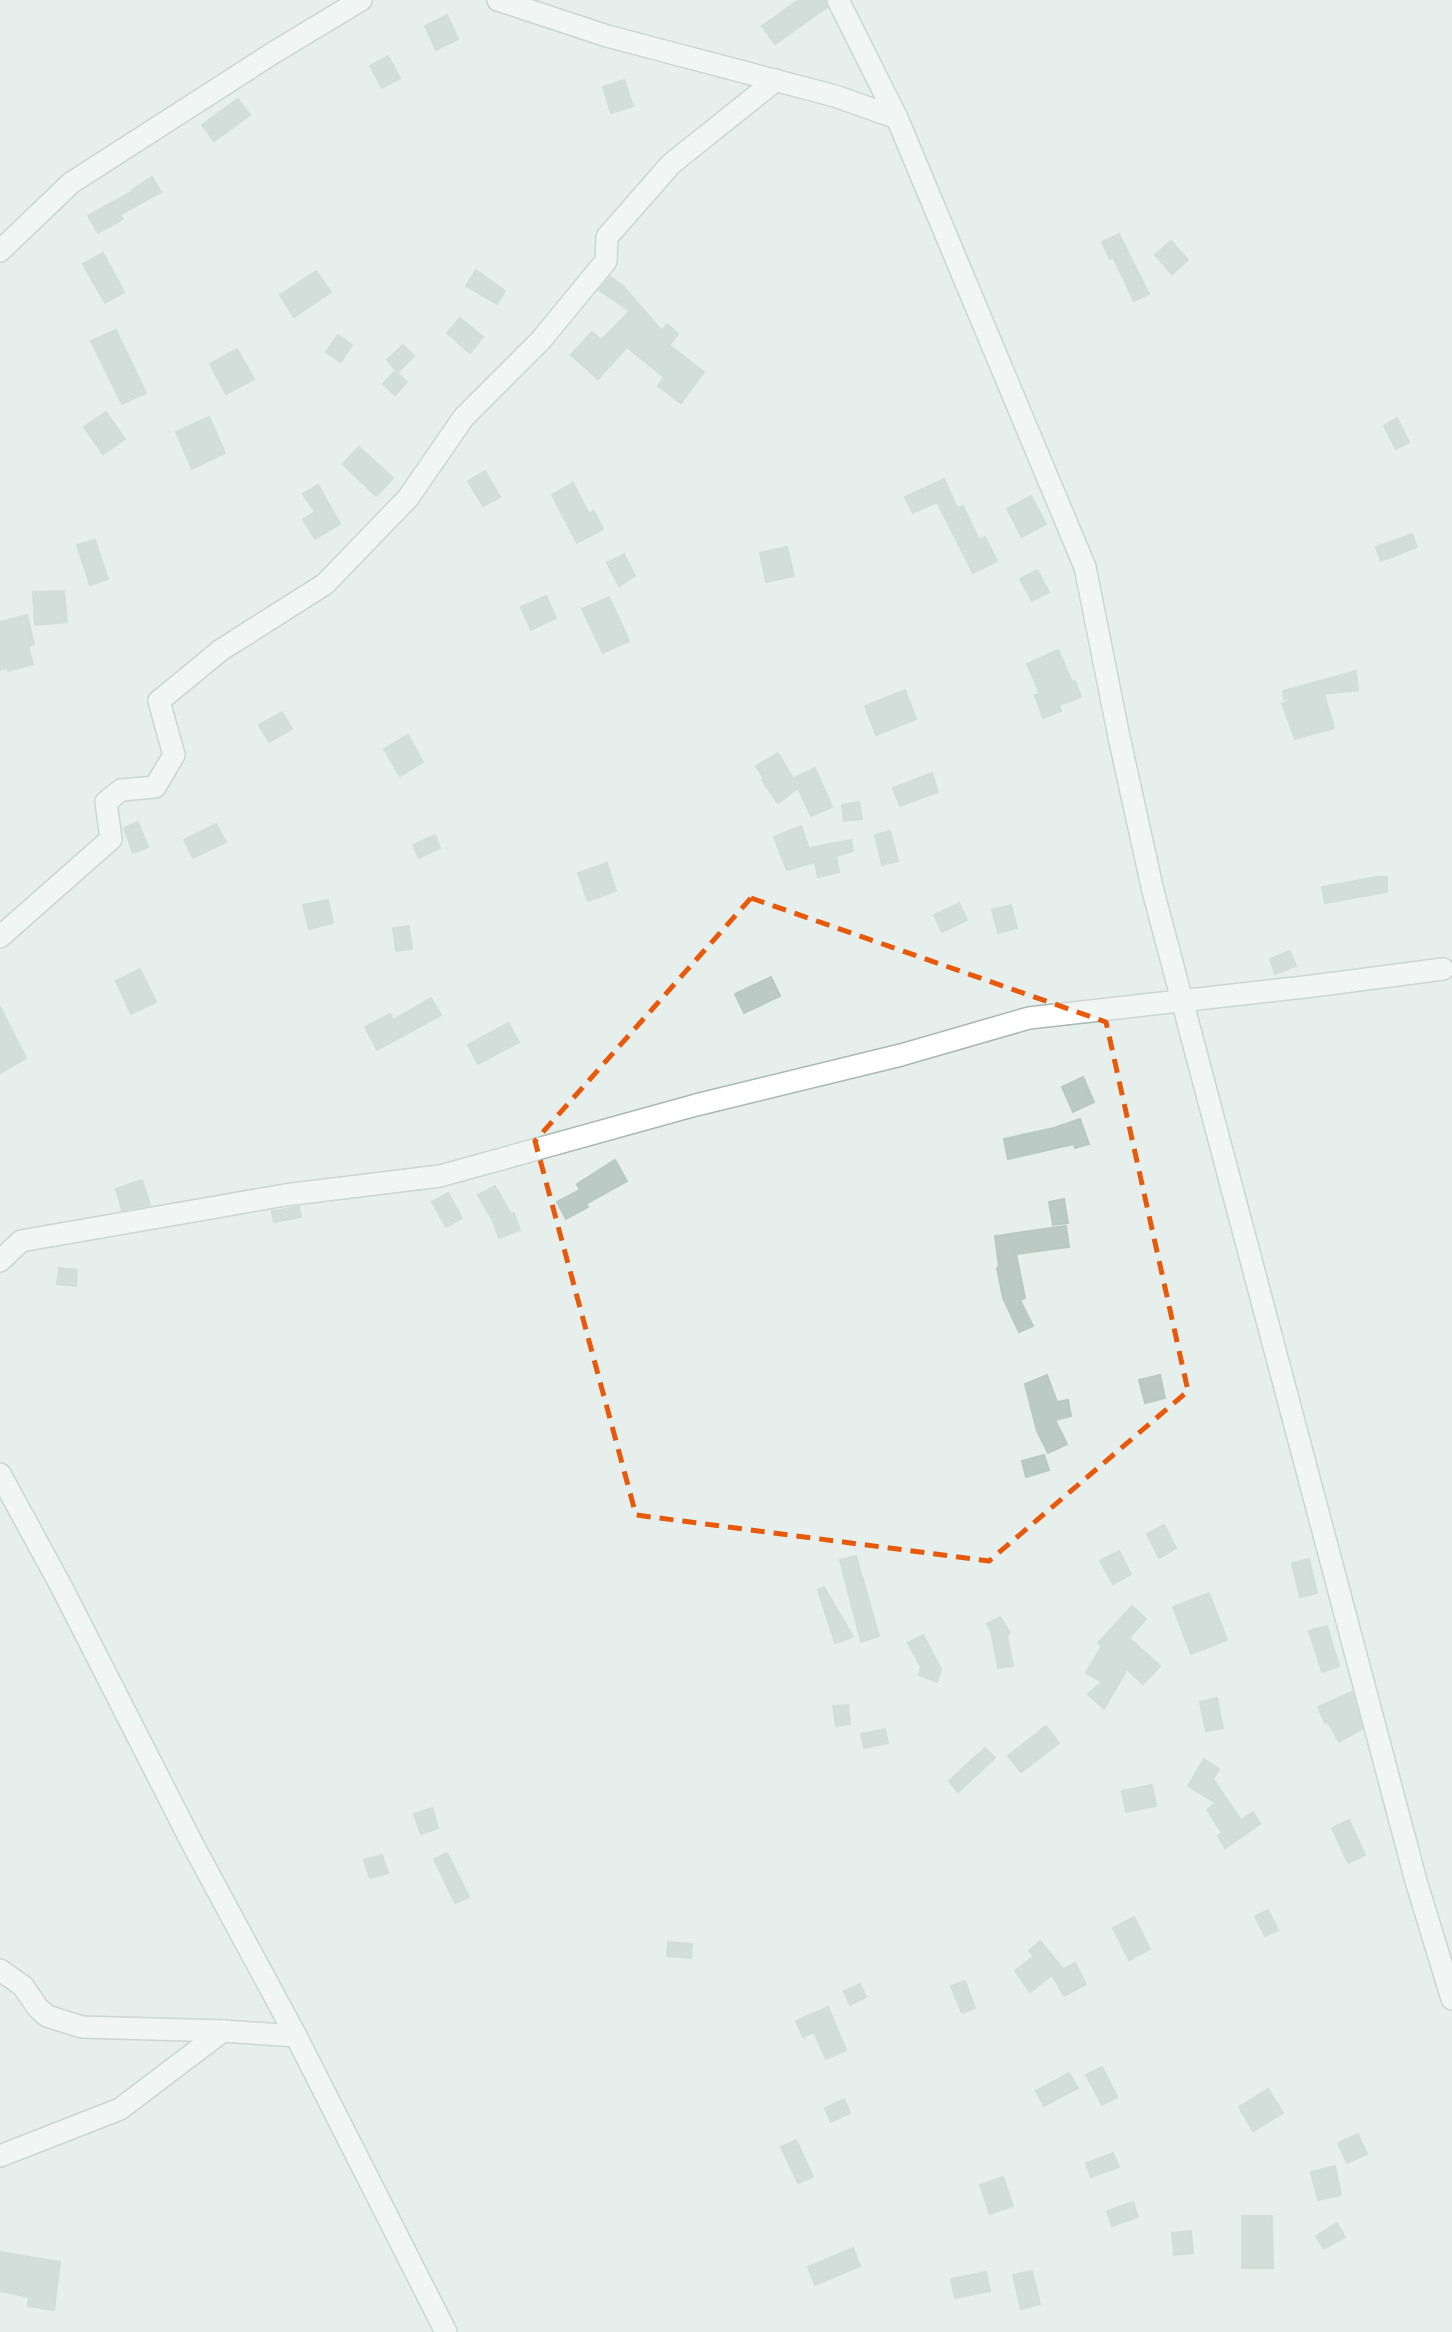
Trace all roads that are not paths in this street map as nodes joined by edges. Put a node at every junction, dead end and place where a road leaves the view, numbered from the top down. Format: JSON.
{"nodes":[{"id":1,"x":361,"y":0,"type":"edge"},
{"id":2,"x":498,"y":0,"type":"edge"},
{"id":3,"x":838,"y":0,"type":"edge"},
{"id":4,"x":776,"y":80,"type":"junction"},
{"id":5,"x":897,"y":118,"type":"junction"},
{"id":6,"x":0,"y":251,"type":"edge"},
{"id":7,"x":0,"y":937,"type":"edge"},
{"id":8,"x":1443,"y":970,"type":"dead end"},
{"id":9,"x":1182,"y":1000,"type":"junction"},
{"id":10,"x":0,"y":1261,"type":"edge"},
{"id":11,"x":0,"y":1474,"type":"edge"},
{"id":12,"x":0,"y":1970,"type":"edge"},
{"id":13,"x":1452,"y":1999,"type":"edge"},
{"id":14,"x":223,"y":2031,"type":"junction"},
{"id":15,"x":296,"y":2036,"type":"junction"},
{"id":16,"x":0,"y":2156,"type":"edge"},
{"id":17,"x":446,"y":2332,"type":"edge"}],
"edges":[{"from":1,"to":6,"type":"street"},
{"from":2,"to":4,"type":"street"},
{"from":3,"to":5,"type":"street"},
{"from":4,"to":5,"type":"street"},
{"from":4,"to":7,"type":"street"},
{"from":5,"to":9,"type":"street"},
{"from":8,"to":9,"type":"street"},
{"from":9,"to":10,"type":"street"},
{"from":9,"to":13,"type":"street"},
{"from":11,"to":15,"type":"street"},
{"from":12,"to":14,"type":"street"},
{"from":14,"to":15,"type":"street"},
{"from":14,"to":16,"type":"street"},
{"from":15,"to":17,"type":"street"}]}
